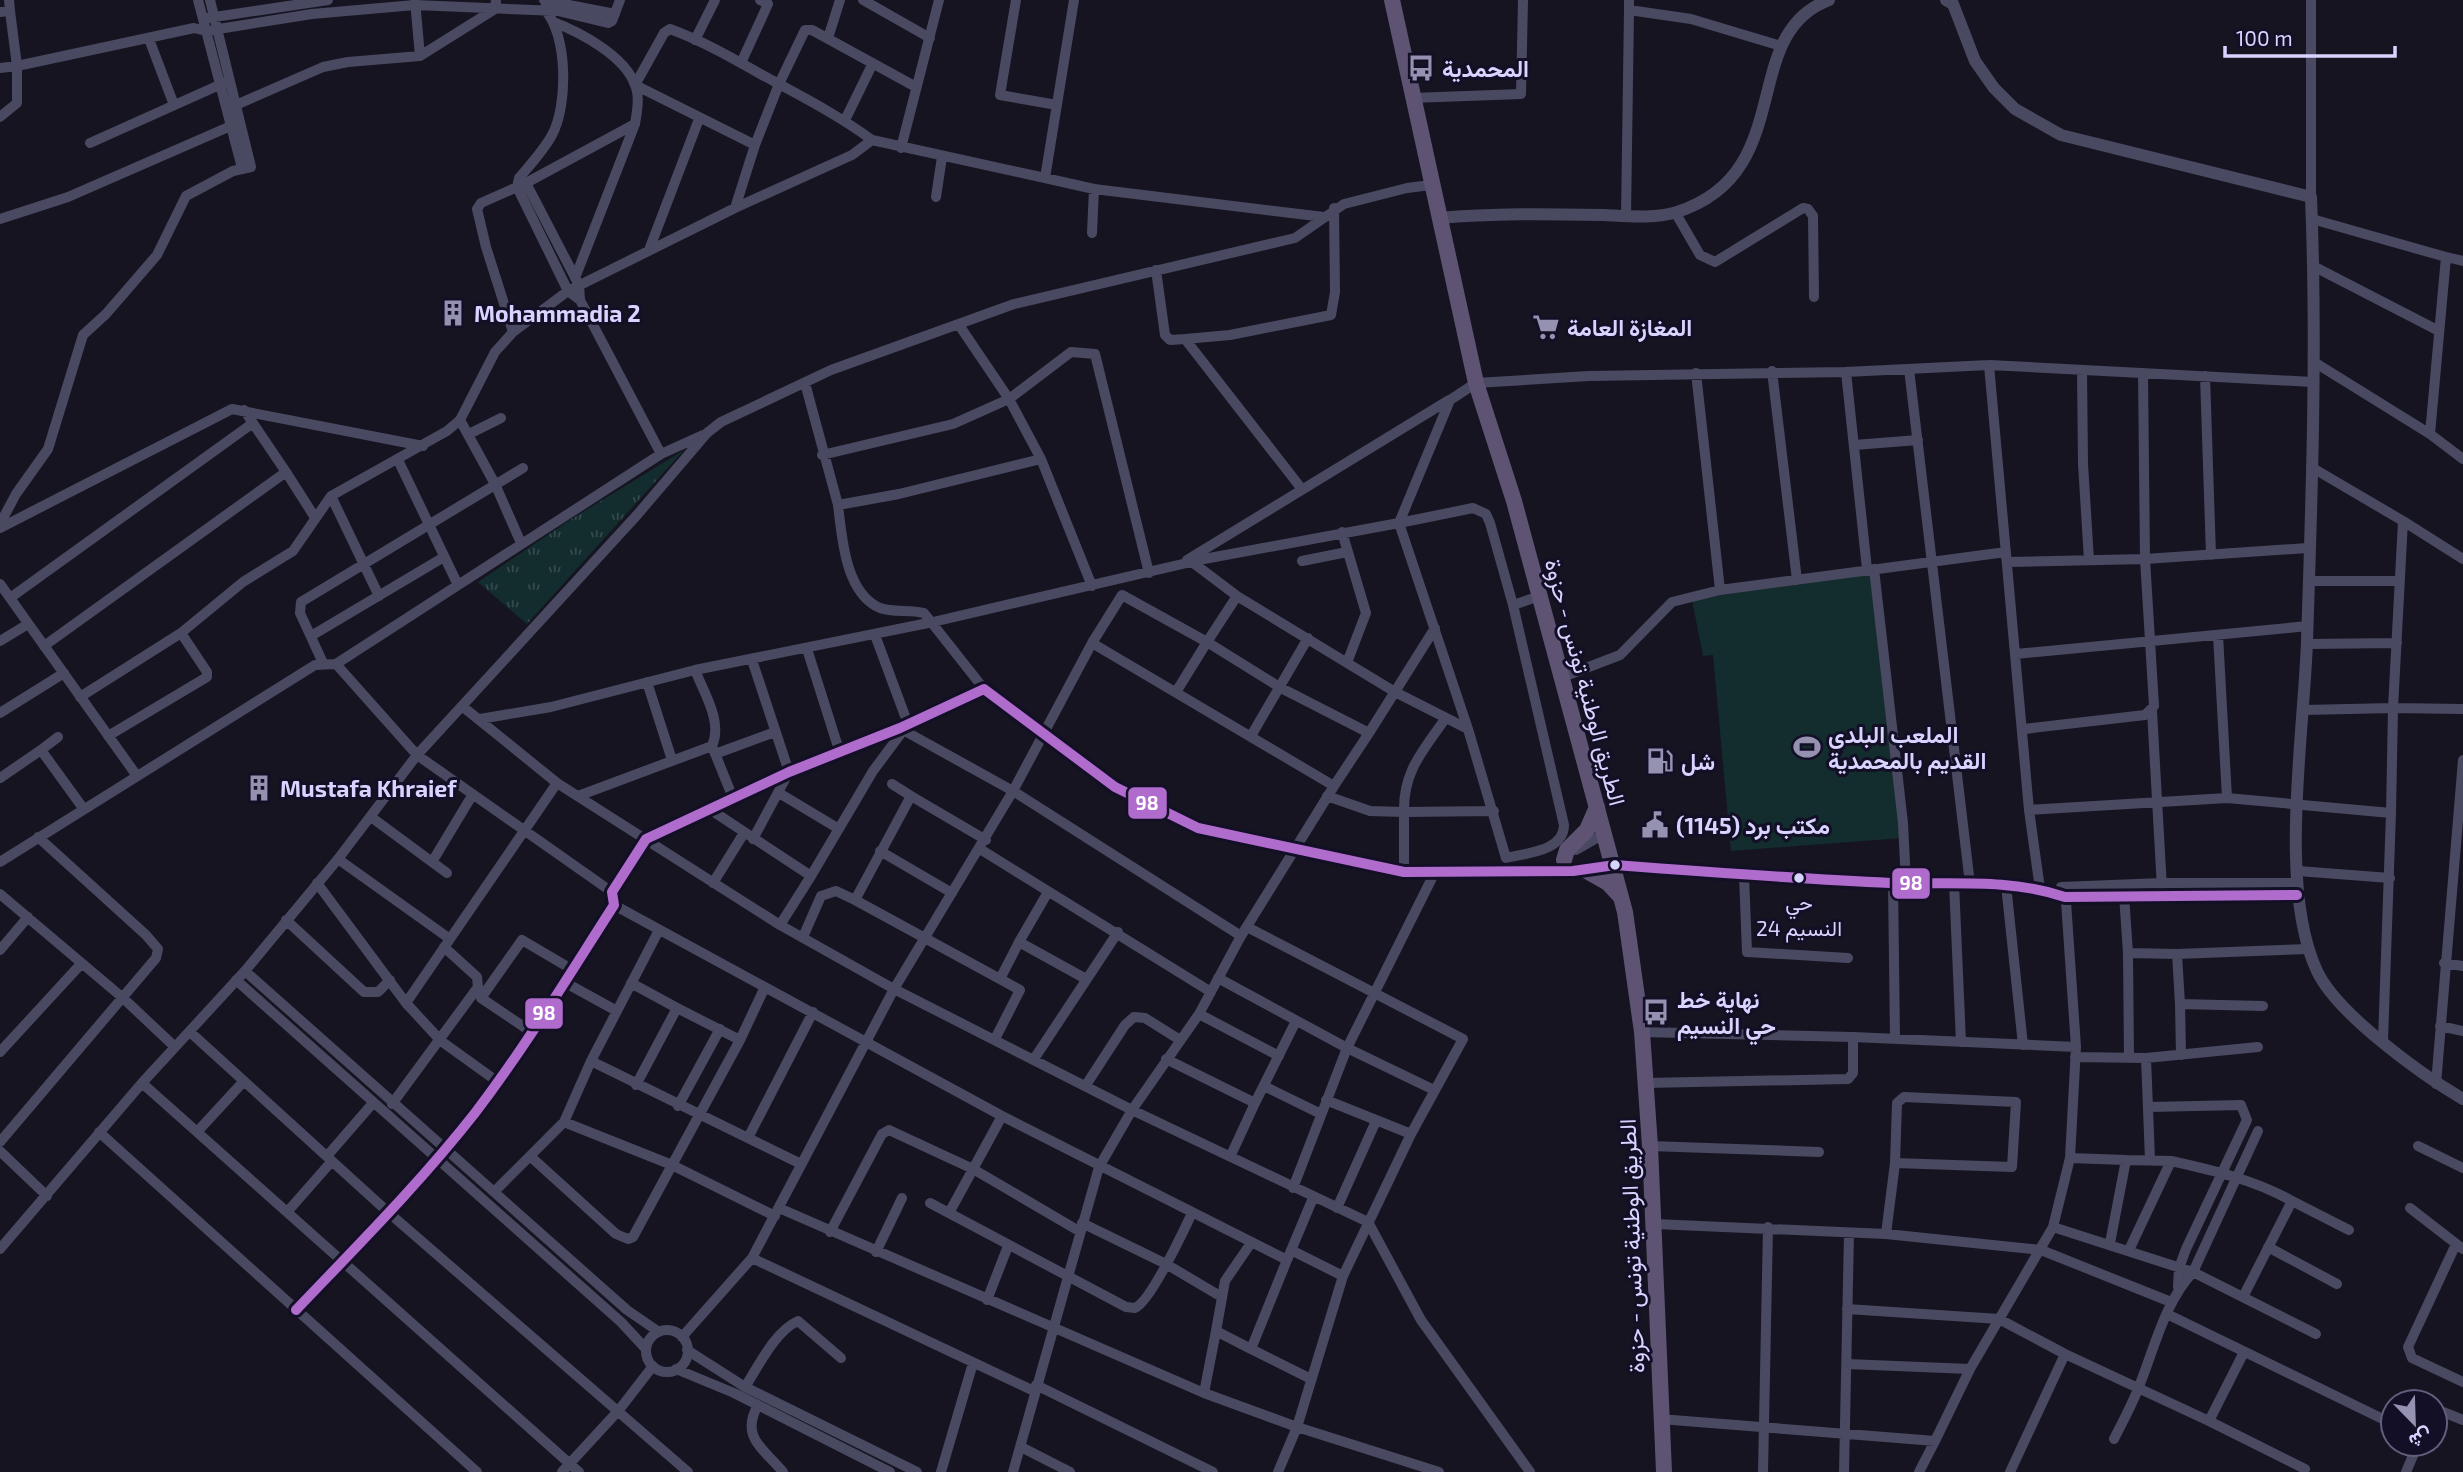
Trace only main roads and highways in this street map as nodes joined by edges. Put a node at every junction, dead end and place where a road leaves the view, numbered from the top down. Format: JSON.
{"nodes":[{"id":1,"x":1392,"y":0,"type":"edge"},
{"id":2,"x":1597,"y":807,"type":"junction"},
{"id":3,"x":1560,"y":865,"type":"road end"},
{"id":4,"x":1585,"y":870,"type":"road end"},
{"id":5,"x":1621,"y":897,"type":"junction"},
{"id":6,"x":1664,"y":1472,"type":"edge"}],
"edges":[{"from":1,"to":2,"type":"main road","name":"الطريق الوطنية تونس - حزوة"},
{"from":2,"to":3,"type":"main road"},
{"from":2,"to":5,"type":"main road","name":"الطريق الوطنية تونس - حزوة"},
{"from":4,"to":5,"type":"main road"},
{"from":5,"to":6,"type":"main road","name":"الطريق الوطنية تونس - حزوة"}]}
